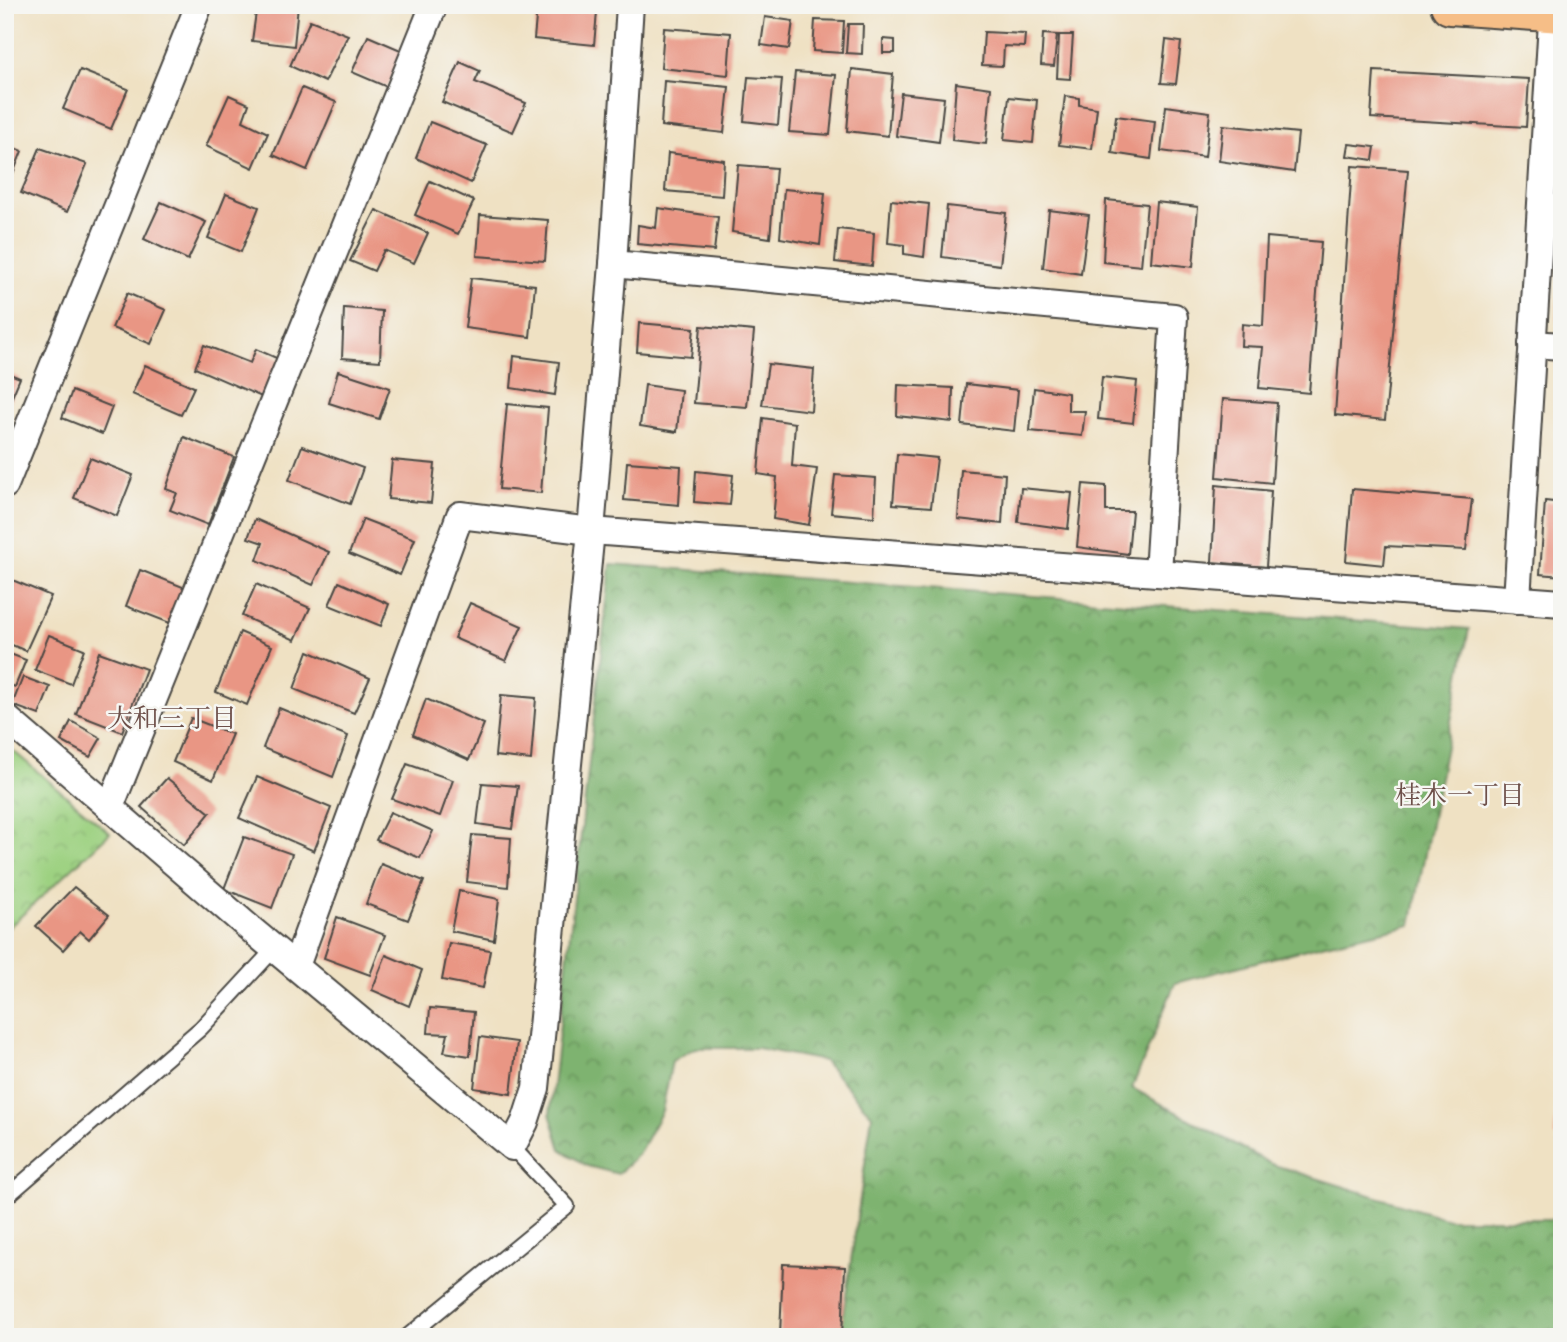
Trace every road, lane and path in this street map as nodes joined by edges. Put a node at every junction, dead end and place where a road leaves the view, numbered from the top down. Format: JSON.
{"nodes":[{"id":1,"x":199,"y":5,"type":"edge"},
{"id":2,"x":434,"y":5,"type":"edge"},
{"id":3,"x":630,"y":5,"type":"edge"},
{"id":4,"x":1450,"y":5,"type":"edge"},
{"id":5,"x":1555,"y":10,"type":"edge"},
{"id":6,"x":613,"y":264,"type":"junction"},
{"id":7,"x":1532,"y":344,"type":"junction"},
{"id":8,"x":1562,"y":346,"type":"edge"},
{"id":9,"x":5,"y":485,"type":"edge"},
{"id":10,"x":591,"y":531,"type":"junction"},
{"id":11,"x":1158,"y":573,"type":"junction"},
{"id":12,"x":1517,"y":600,"type":"junction"},
{"id":13,"x":1562,"y":603,"type":"edge"},
{"id":14,"x":5,"y":717,"type":"edge"},
{"id":15,"x":110,"y":807,"type":"junction"},
{"id":16,"x":275,"y":948,"type":"junction"},
{"id":17,"x":296,"y":966,"type":"junction"},
{"id":18,"x":512,"y":1147,"type":"junction"},
{"id":19,"x":5,"y":1198,"type":"edge"},
{"id":20,"x":407,"y":1337,"type":"edge"}],
"edges":[{"from":1,"to":9,"type":"street"},
{"from":2,"to":15,"type":"street"},
{"from":3,"to":6,"type":"street"},
{"from":4,"to":5,"type":"main road"},
{"from":5,"to":7,"type":"street"},
{"from":6,"to":10,"type":"street"},
{"from":6,"to":11,"type":"street"},
{"from":7,"to":8,"type":"street"},
{"from":7,"to":12,"type":"street"},
{"from":10,"to":11,"type":"street"},
{"from":10,"to":17,"type":"street"},
{"from":10,"to":18,"type":"street"},
{"from":11,"to":12,"type":"street"},
{"from":12,"to":13,"type":"street"},
{"from":14,"to":15,"type":"street"},
{"from":15,"to":16,"type":"street"},
{"from":16,"to":17,"type":"street"},
{"from":16,"to":19,"type":"lane"},
{"from":17,"to":18,"type":"street"},
{"from":18,"to":20,"type":"lane"}]}
